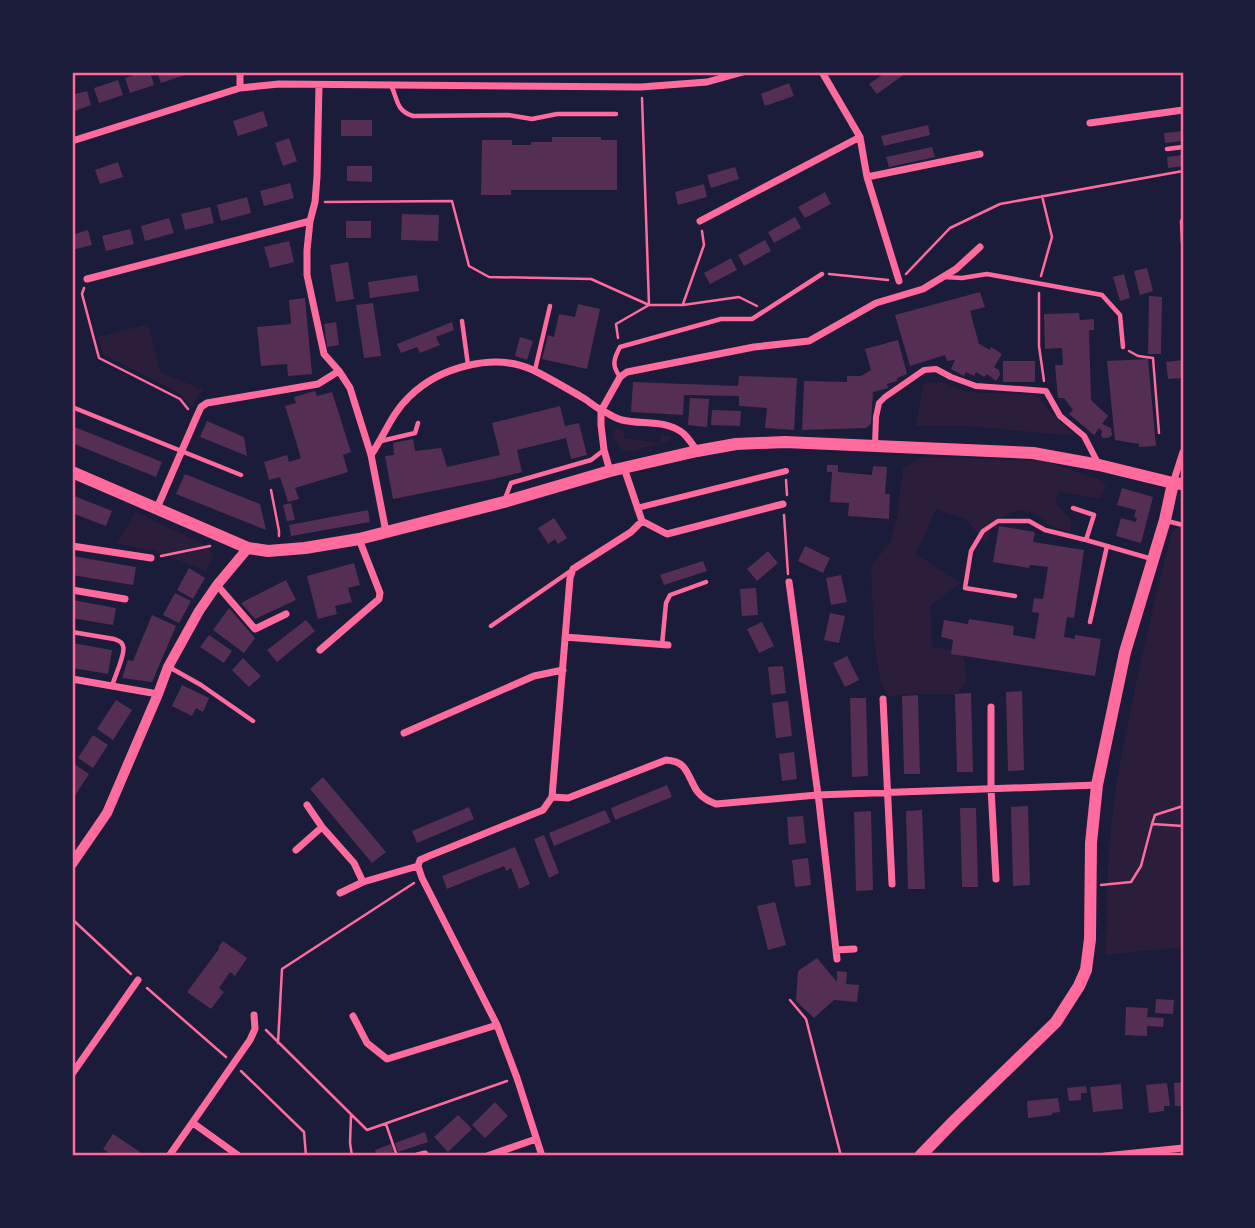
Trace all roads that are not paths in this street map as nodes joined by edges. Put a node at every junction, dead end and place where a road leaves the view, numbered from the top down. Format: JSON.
{"nodes":[{"id":1,"x":240,"y":72,"type":"edge"},
{"id":2,"x":743,"y":72,"type":"edge"},
{"id":3,"x":822,"y":72,"type":"edge"},
{"id":4,"x":319,"y":85,"type":"junction"},
{"id":5,"x":391,"y":85,"type":"junction"},
{"id":6,"x":240,"y":89,"type":"junction"},
{"id":7,"x":1183,"y":110,"type":"edge"},
{"id":8,"x":616,"y":114,"type":"dead end"},
{"id":9,"x":1090,"y":123,"type":"dead end"},
{"id":10,"x":860,"y":137,"type":"junction"},
{"id":11,"x":72,"y":141,"type":"edge"},
{"id":12,"x":1183,"y":147,"type":"edge"},
{"id":13,"x":1167,"y":149,"type":"dead end"},
{"id":14,"x":980,"y":154,"type":"dead end"},
{"id":15,"x":867,"y":177,"type":"junction"},
{"id":16,"x":310,"y":221,"type":"junction"},
{"id":17,"x":700,"y":221,"type":"road end"},
{"id":18,"x":1182,"y":221,"type":"edge"},
{"id":19,"x":1183,"y":243,"type":"edge"},
{"id":20,"x":980,"y":247,"type":"dead end"},
{"id":21,"x":822,"y":274,"type":"road end"},
{"id":22,"x":943,"y":277,"type":"junction"},
{"id":23,"x":87,"y":279,"type":"road end"},
{"id":24,"x":899,"y":281,"type":"road end"},
{"id":25,"x":550,"y":306,"type":"dead end"},
{"id":26,"x":462,"y":321,"type":"dead end"},
{"id":27,"x":1123,"y":347,"type":"road end"},
{"id":28,"x":468,"y":366,"type":"junction"},
{"id":29,"x":339,"y":371,"type":"junction"},
{"id":30,"x":534,"y":371,"type":"junction"},
{"id":31,"x":620,"y":377,"type":"junction"},
{"id":32,"x":72,"y":407,"type":"edge"},
{"id":33,"x":601,"y":411,"type":"junction"},
{"id":34,"x":418,"y":423,"type":"dead end"},
{"id":35,"x":380,"y":442,"type":"junction"},
{"id":36,"x":875,"y":445,"type":"junction"},
{"id":37,"x":604,"y":450,"type":"junction"},
{"id":38,"x":180,"y":451,"type":"junction"},
{"id":39,"x":697,"y":451,"type":"junction"},
{"id":40,"x":1183,"y":452,"type":"edge"},
{"id":41,"x":370,"y":454,"type":"junction"},
{"id":42,"x":1099,"y":465,"type":"junction"},
{"id":43,"x":624,"y":468,"type":"junction"},
{"id":44,"x":610,"y":471,"type":"junction"},
{"id":45,"x":786,"y":471,"type":"dead end"},
{"id":46,"x":72,"y":472,"type":"edge"},
{"id":47,"x":241,"y":475,"type":"dead end"},
{"id":48,"x":1178,"y":483,"type":"edge"},
{"id":49,"x":504,"y":502,"type":"junction"},
{"id":50,"x":783,"y":504,"type":"road end"},
{"id":51,"x":157,"y":508,"type":"junction"},
{"id":52,"x":638,"y":508,"type":"junction"},
{"id":53,"x":1073,"y":508,"type":"dead end"},
{"id":54,"x":1165,"y":520,"type":"junction"},
{"id":55,"x":642,"y":522,"type":"junction"},
{"id":56,"x":1183,"y":525,"type":"edge"},
{"id":57,"x":386,"y":532,"type":"junction"},
{"id":58,"x":359,"y":539,"type":"junction"},
{"id":59,"x":1086,"y":540,"type":"junction"},
{"id":60,"x":72,"y":546,"type":"edge"},
{"id":61,"x":1107,"y":547,"type":"junction"},
{"id":62,"x":248,"y":548,"type":"junction"},
{"id":63,"x":151,"y":558,"type":"road end"},
{"id":64,"x":1153,"y":560,"type":"junction"},
{"id":65,"x":573,"y":569,"type":"junction"},
{"id":66,"x":705,"y":582,"type":"dead end"},
{"id":67,"x":789,"y":582,"type":"road end"},
{"id":68,"x":217,"y":586,"type":"junction"},
{"id":69,"x":72,"y":590,"type":"edge"},
{"id":70,"x":1015,"y":596,"type":"dead end"},
{"id":71,"x":125,"y":599,"type":"dead end"},
{"id":72,"x":286,"y":614,"type":"dead end"},
{"id":73,"x":1090,"y":622,"type":"dead end"},
{"id":74,"x":491,"y":626,"type":"dead end"},
{"id":75,"x":72,"y":632,"type":"edge"},
{"id":76,"x":565,"y":637,"type":"junction"},
{"id":77,"x":665,"y":645,"type":"joint"},
{"id":78,"x":320,"y":650,"type":"dead end"},
{"id":79,"x":168,"y":667,"type":"junction"},
{"id":80,"x":563,"y":670,"type":"junction"},
{"id":81,"x":72,"y":679,"type":"edge"},
{"id":82,"x":112,"y":686,"type":"junction"},
{"id":83,"x":158,"y":694,"type":"junction"},
{"id":84,"x":883,"y":699,"type":"dead end"},
{"id":85,"x":991,"y":707,"type":"dead end"},
{"id":86,"x":253,"y":721,"type":"dead end"},
{"id":87,"x":404,"y":733,"type":"dead end"},
{"id":88,"x":1097,"y":785,"type":"junction"},
{"id":89,"x":991,"y":788,"type":"junction"},
{"id":90,"x":886,"y":792,"type":"junction"},
{"id":91,"x":817,"y":795,"type":"junction"},
{"id":92,"x":552,"y":797,"type":"junction"},
{"id":93,"x":307,"y":805,"type":"dead end"},
{"id":94,"x":322,"y":827,"type":"junction"},
{"id":95,"x":296,"y":850,"type":"dead end"},
{"id":96,"x":72,"y":864,"type":"edge"},
{"id":97,"x":418,"y":866,"type":"junction"},
{"id":98,"x":996,"y":879,"type":"dead end"},
{"id":99,"x":363,"y":882,"type":"junction"},
{"id":100,"x":892,"y":884,"type":"dead end"},
{"id":101,"x":340,"y":892,"type":"dead end"},
{"id":102,"x":854,"y":949,"type":"dead end"},
{"id":103,"x":138,"y":980,"type":"road end"},
{"id":104,"x":254,"y":1015,"type":"dead end"},
{"id":105,"x":353,"y":1016,"type":"dead end"},
{"id":106,"x":497,"y":1025,"type":"junction"},
{"id":107,"x":72,"y":1074,"type":"edge"},
{"id":108,"x":193,"y":1123,"type":"junction"},
{"id":109,"x":536,"y":1139,"type":"junction"},
{"id":110,"x":1183,"y":1149,"type":"edge"},
{"id":111,"x":169,"y":1156,"type":"edge"},
{"id":112,"x":239,"y":1156,"type":"edge"},
{"id":113,"x":487,"y":1156,"type":"edge"},
{"id":114,"x":542,"y":1156,"type":"edge"},
{"id":115,"x":921,"y":1156,"type":"edge"},
{"id":116,"x":1105,"y":1156,"type":"edge"}],
"edges":[{"from":1,"to":6,"type":"street"},
{"from":2,"to":5,"type":"street"},
{"from":3,"to":10,"type":"street"},
{"from":4,"to":5,"type":"street"},
{"from":4,"to":6,"type":"street"},
{"from":4,"to":16,"type":"street"},
{"from":5,"to":8,"type":"lane"},
{"from":6,"to":11,"type":"street"},
{"from":7,"to":9,"type":"street"},
{"from":10,"to":15,"type":"street"},
{"from":10,"to":17,"type":"street"},
{"from":12,"to":13,"type":"lane"},
{"from":14,"to":15,"type":"street"},
{"from":15,"to":24,"type":"street"},
{"from":16,"to":23,"type":"street"},
{"from":16,"to":29,"type":"street"},
{"from":18,"to":19,"type":"lane"},
{"from":20,"to":22,"type":"street"},
{"from":21,"to":31,"type":"lane"},
{"from":22,"to":27,"type":"lane"},
{"from":22,"to":31,"type":"street"},
{"from":25,"to":30,"type":"lane"},
{"from":26,"to":28,"type":"lane"},
{"from":28,"to":30,"type":"street"},
{"from":28,"to":35,"type":"street"},
{"from":29,"to":38,"type":"street"},
{"from":29,"to":41,"type":"street"},
{"from":30,"to":33,"type":"street"},
{"from":31,"to":33,"type":"street"},
{"from":32,"to":38,"type":"lane"},
{"from":33,"to":37,"type":"street"},
{"from":33,"to":39,"type":"street"},
{"from":34,"to":35,"type":"lane"},
{"from":35,"to":41,"type":"street"},
{"from":36,"to":39,"type":"main road"},
{"from":36,"to":42,"type":"main road"},
{"from":36,"to":42,"type":"street"},
{"from":37,"to":44,"type":"street"},
{"from":37,"to":49,"type":"lane"},
{"from":38,"to":47,"type":"lane"},
{"from":38,"to":51,"type":"street"},
{"from":39,"to":43,"type":"main road"},
{"from":40,"to":48,"type":"street"},
{"from":41,"to":57,"type":"street"},
{"from":42,"to":48,"type":"main road"},
{"from":43,"to":44,"type":"main road"},
{"from":43,"to":52,"type":"street"},
{"from":44,"to":49,"type":"main road"},
{"from":45,"to":52,"type":"street"},
{"from":46,"to":51,"type":"main road"},
{"from":48,"to":54,"type":"main road"},
{"from":49,"to":57,"type":"main road"},
{"from":50,"to":55,"type":"street"},
{"from":51,"to":62,"type":"main road"},
{"from":52,"to":55,"type":"street"},
{"from":53,"to":59,"type":"lane"},
{"from":54,"to":56,"type":"lane"},
{"from":54,"to":64,"type":"main road"},
{"from":55,"to":65,"type":"street"},
{"from":57,"to":58,"type":"main road"},
{"from":58,"to":62,"type":"main road"},
{"from":58,"to":78,"type":"street"},
{"from":59,"to":61,"type":"lane"},
{"from":59,"to":70,"type":"lane"},
{"from":60,"to":63,"type":"street"},
{"from":61,"to":64,"type":"lane"},
{"from":61,"to":73,"type":"lane"},
{"from":62,"to":68,"type":"street"},
{"from":64,"to":88,"type":"main road"},
{"from":65,"to":74,"type":"lane"},
{"from":65,"to":76,"type":"street"},
{"from":66,"to":77,"type":"lane"},
{"from":67,"to":91,"type":"street"},
{"from":68,"to":72,"type":"street"},
{"from":68,"to":79,"type":"street"},
{"from":69,"to":71,"type":"street"},
{"from":75,"to":82,"type":"lane"},
{"from":76,"to":77,"type":"street"},
{"from":76,"to":80,"type":"street"},
{"from":79,"to":83,"type":"street"},
{"from":79,"to":86,"type":"lane"},
{"from":80,"to":87,"type":"street"},
{"from":80,"to":92,"type":"street"},
{"from":81,"to":82,"type":"street"},
{"from":82,"to":83,"type":"street"},
{"from":83,"to":96,"type":"street"},
{"from":84,"to":90,"type":"street"},
{"from":85,"to":89,"type":"street"},
{"from":88,"to":89,"type":"street"},
{"from":88,"to":115,"type":"main road"},
{"from":89,"to":90,"type":"street"},
{"from":89,"to":98,"type":"street"},
{"from":90,"to":91,"type":"street"},
{"from":90,"to":100,"type":"street"},
{"from":91,"to":92,"type":"street"},
{"from":91,"to":102,"type":"street"},
{"from":92,"to":97,"type":"street"},
{"from":93,"to":94,"type":"street"},
{"from":94,"to":95,"type":"street"},
{"from":94,"to":99,"type":"street"},
{"from":97,"to":99,"type":"street"},
{"from":97,"to":106,"type":"street"},
{"from":99,"to":101,"type":"street"},
{"from":103,"to":107,"type":"street"},
{"from":104,"to":108,"type":"street"},
{"from":105,"to":106,"type":"street"},
{"from":106,"to":109,"type":"street"},
{"from":108,"to":111,"type":"street"},
{"from":108,"to":112,"type":"street"},
{"from":109,"to":113,"type":"street"},
{"from":109,"to":114,"type":"street"},
{"from":110,"to":116,"type":"street"}]}
